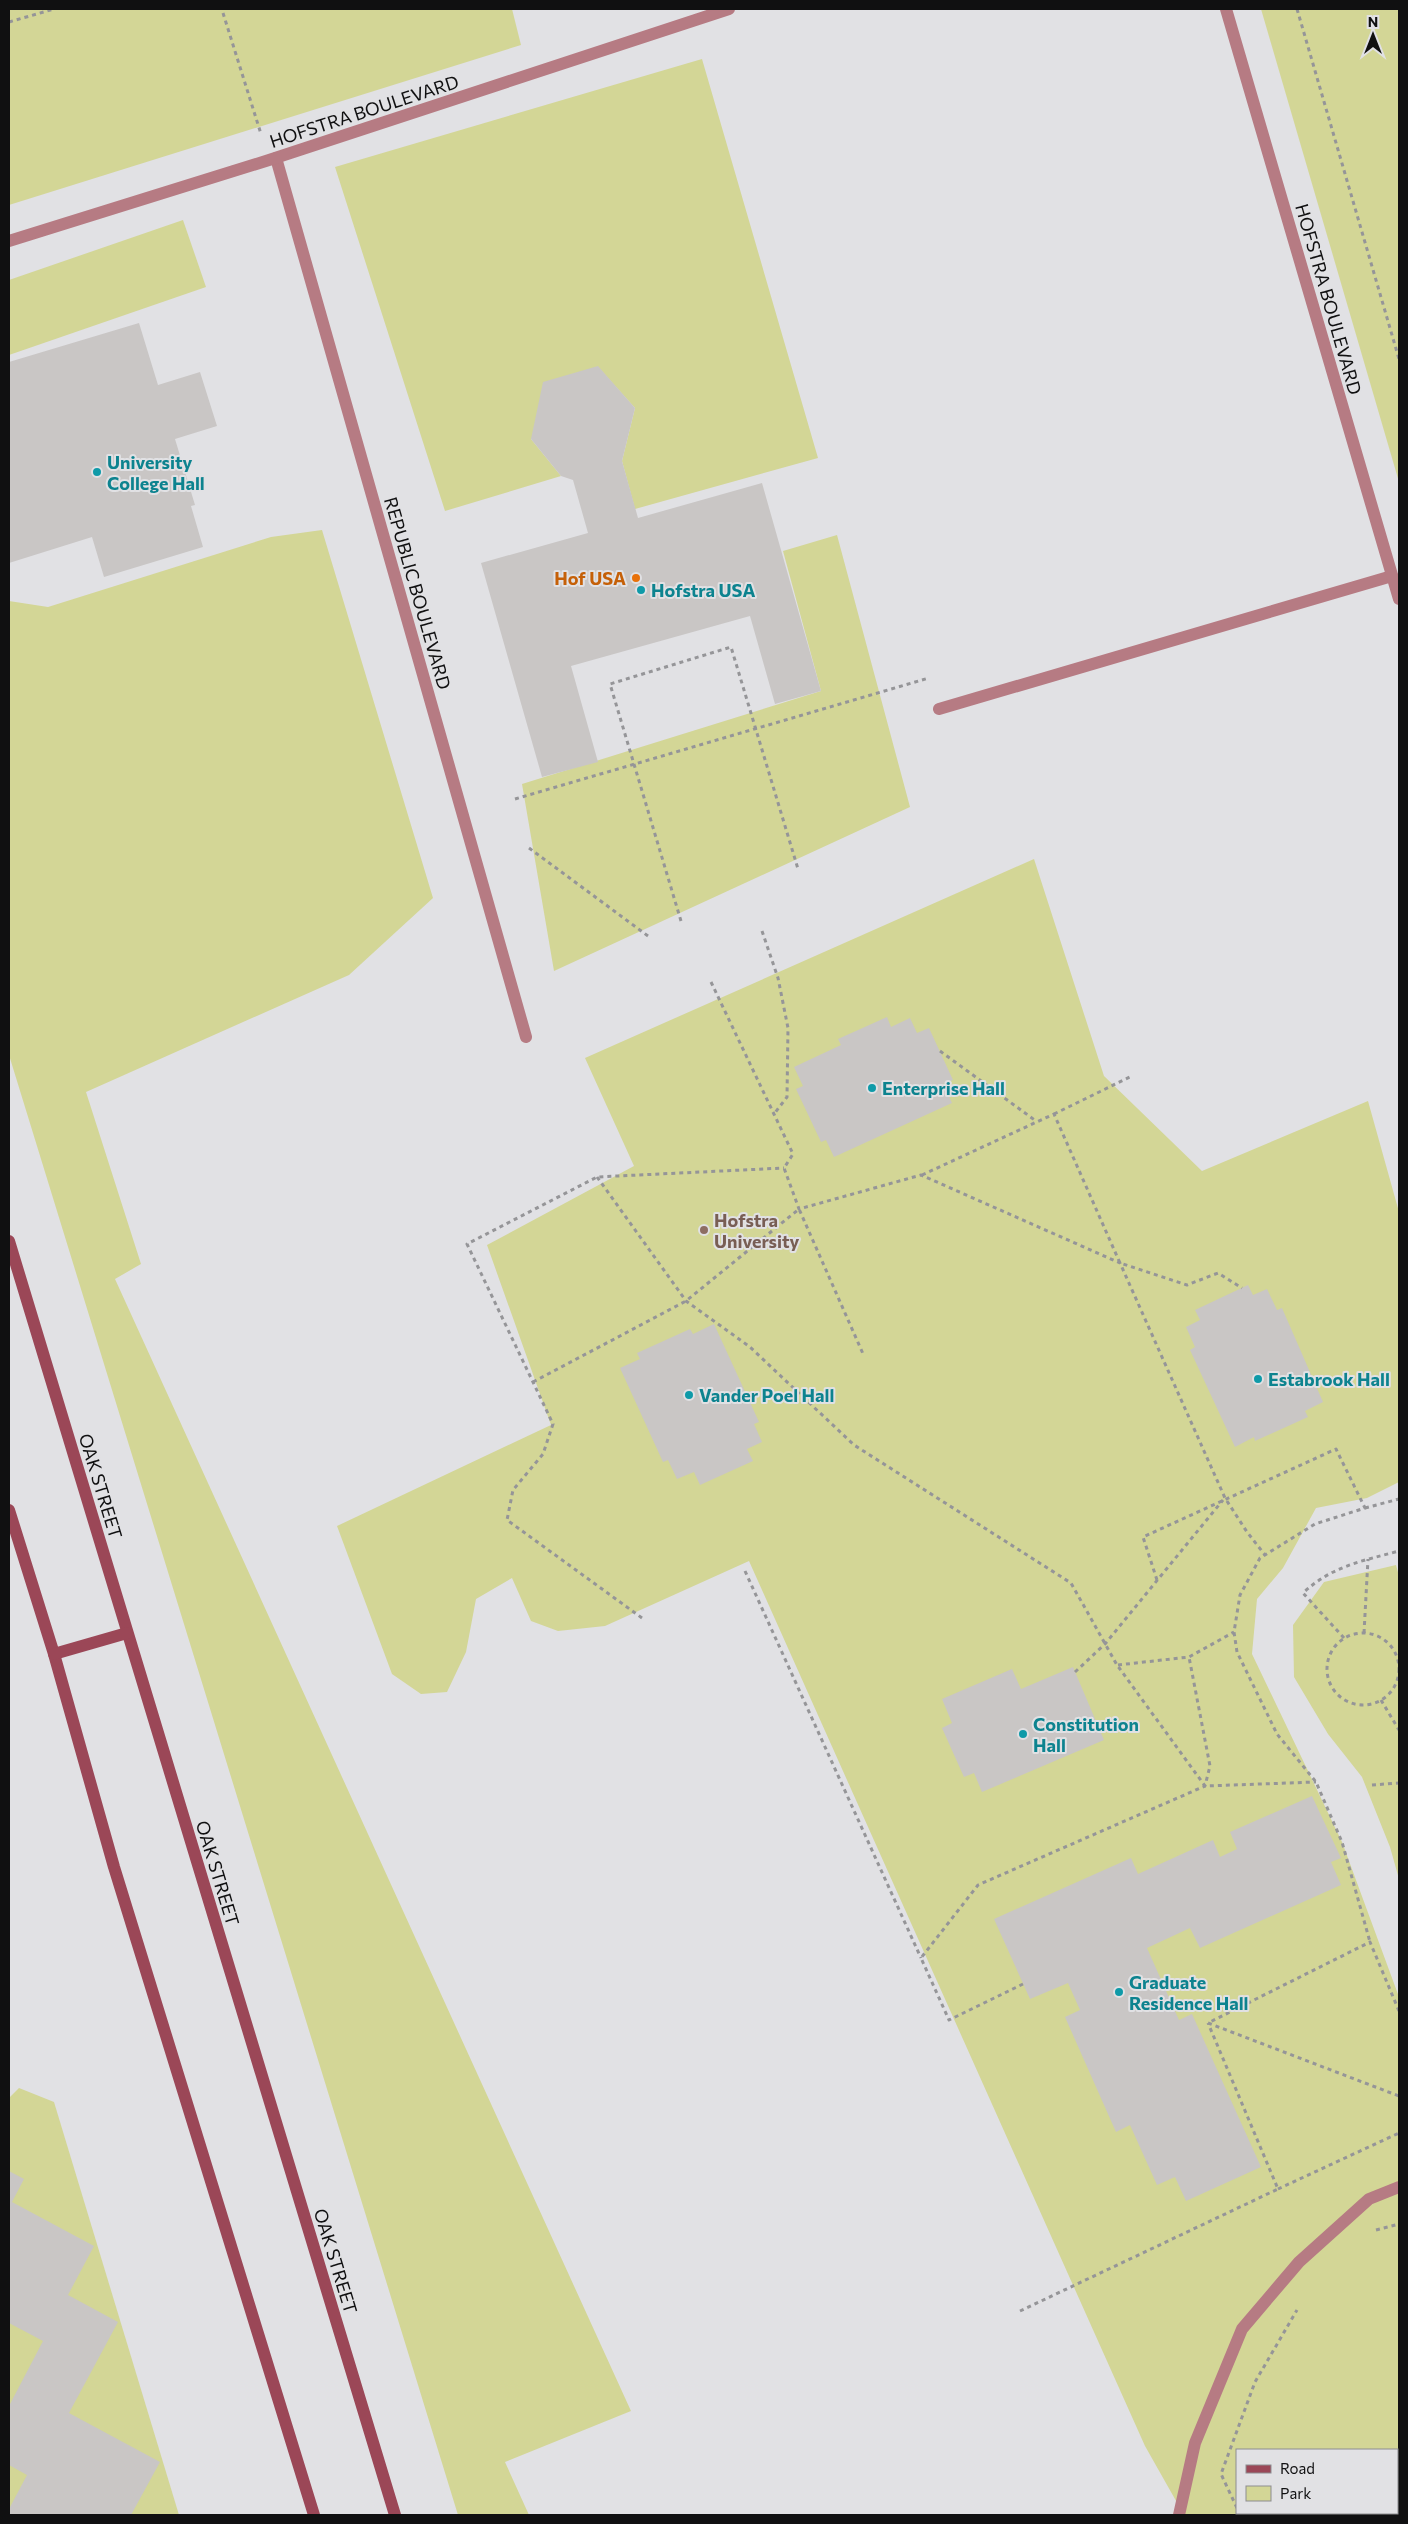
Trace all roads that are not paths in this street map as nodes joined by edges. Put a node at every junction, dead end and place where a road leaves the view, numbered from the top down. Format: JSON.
{"nodes":[{"id":1,"x":728,"y":9,"type":"edge"},
{"id":2,"x":1226,"y":9,"type":"edge"},
{"id":3,"x":273,"y":159,"type":"junction"},
{"id":4,"x":9,"y":241,"type":"edge"},
{"id":5,"x":1392,"y":576,"type":"junction"},
{"id":6,"x":1399,"y":599,"type":"edge"},
{"id":7,"x":939,"y":709,"type":"dead end"},
{"id":8,"x":526,"y":1037,"type":"dead end"},
{"id":9,"x":9,"y":1241,"type":"edge"},
{"id":10,"x":9,"y":1510,"type":"edge"},
{"id":11,"x":127,"y":1633,"type":"junction"},
{"id":12,"x":54,"y":1654,"type":"junction"},
{"id":13,"x":1399,"y":2187,"type":"edge"},
{"id":14,"x":314,"y":2515,"type":"edge"},
{"id":15,"x":395,"y":2515,"type":"edge"},
{"id":16,"x":1179,"y":2515,"type":"edge"}],
"edges":[{"from":1,"to":3,"type":"street","name":"HOFSTRA BOULEVARD"},
{"from":2,"to":5,"type":"street","name":"HOFSTRA BOULEVARD"},
{"from":3,"to":4,"type":"street","name":"HOFSTRA BOULEVARD"},
{"from":3,"to":8,"type":"street","name":"REPUBLIC BOULEVARD"},
{"from":5,"to":6,"type":"street","name":"HOFSTRA BOULEVARD"},
{"from":5,"to":7,"type":"street"},
{"from":9,"to":11,"type":"street","name":"OAK STREET"},
{"from":10,"to":12,"type":"street"},
{"from":11,"to":12,"type":"street"},
{"from":11,"to":15,"type":"street","name":"OAK STREET"},
{"from":12,"to":14,"type":"street"},
{"from":13,"to":16,"type":"street"}]}
